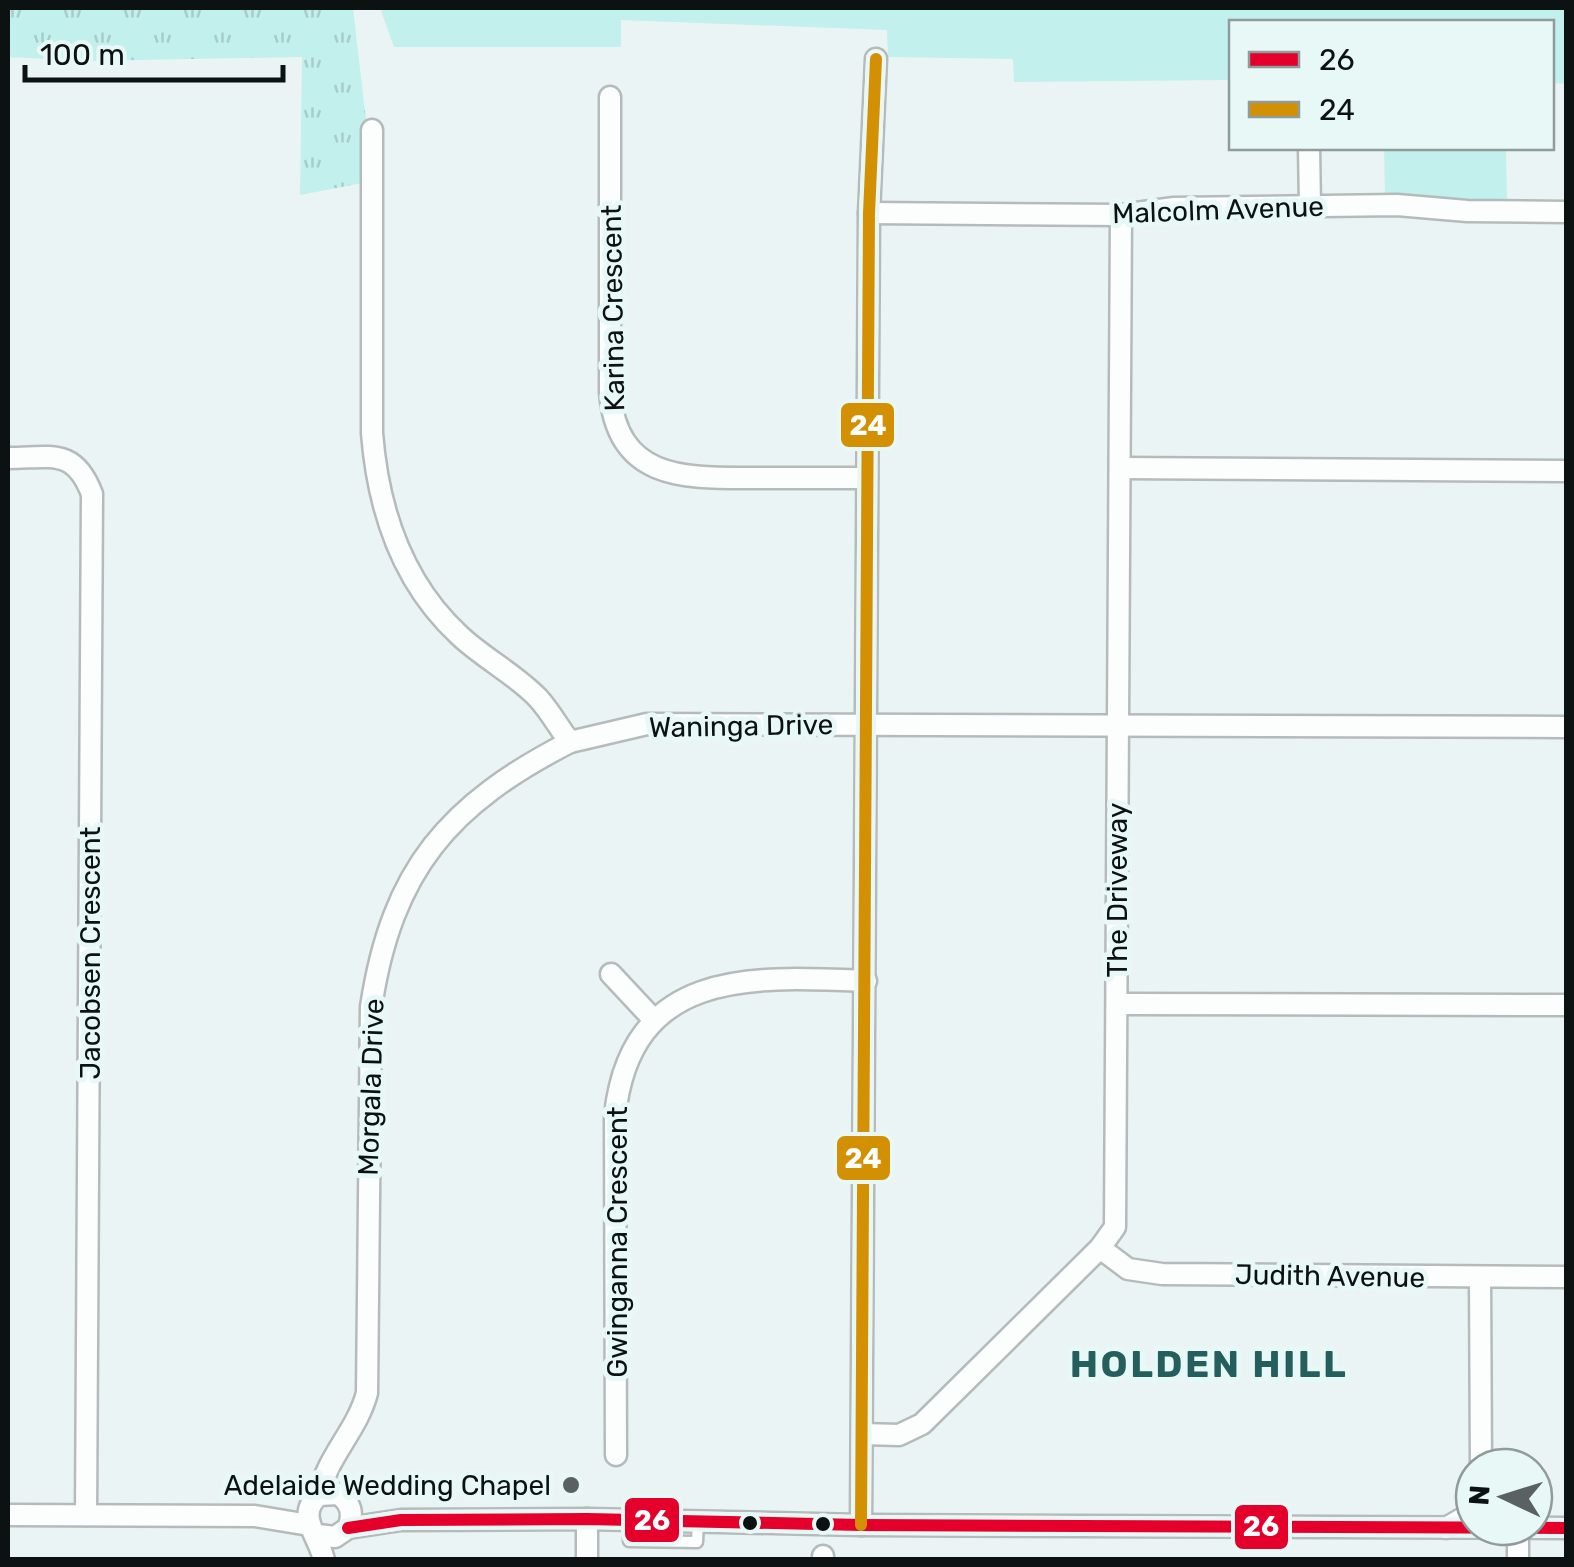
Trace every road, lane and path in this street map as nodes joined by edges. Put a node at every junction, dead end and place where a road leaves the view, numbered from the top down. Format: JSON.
{"nodes":[{"id":1,"x":876,"y":59,"type":"dead end"},
{"id":2,"x":610,"y":97,"type":"dead end"},
{"id":3,"x":372,"y":130,"type":"dead end"},
{"id":4,"x":1309,"y":150,"type":"edge"},
{"id":5,"x":1310,"y":206,"type":"junction"},
{"id":6,"x":1566,"y":212,"type":"edge"},
{"id":7,"x":869,"y":213,"type":"junction"},
{"id":8,"x":1121,"y":214,"type":"junction"},
{"id":9,"x":8,"y":458,"type":"edge"},
{"id":10,"x":1120,"y":468,"type":"junction"},
{"id":11,"x":1566,"y":470,"type":"edge"},
{"id":12,"x":868,"y":478,"type":"junction"},
{"id":13,"x":866,"y":724,"type":"junction"},
{"id":14,"x":1117,"y":726,"type":"junction"},
{"id":15,"x":1566,"y":727,"type":"edge"},
{"id":16,"x":570,"y":742,"type":"junction"},
{"id":17,"x":611,"y":974,"type":"dead end"},
{"id":18,"x":866,"y":981,"type":"junction"},
{"id":19,"x":1118,"y":1004,"type":"junction"},
{"id":20,"x":1566,"y":1005,"type":"edge"},
{"id":21,"x":654,"y":1020,"type":"junction"},
{"id":22,"x":1100,"y":1248,"type":"junction"},
{"id":23,"x":1480,"y":1277,"type":"junction"},
{"id":24,"x":1566,"y":1277,"type":"edge"},
{"id":25,"x":863,"y":1434,"type":"junction"},
{"id":26,"x":1481,"y":1447,"type":"edge"},
{"id":27,"x":616,"y":1455,"type":"dead end"},
{"id":28,"x":8,"y":1514,"type":"edge"},
{"id":29,"x":86,"y":1515,"type":"junction"},
{"id":30,"x":328,"y":1515,"type":"junction"},
{"id":31,"x":587,"y":1519,"type":"junction"},
{"id":32,"x":1454,"y":1523,"type":"edge"},
{"id":33,"x":861,"y":1525,"type":"junction"},
{"id":34,"x":1444,"y":1528,"type":"junction"},
{"id":35,"x":1454,"y":1528,"type":"edge"},
{"id":36,"x":324,"y":1560,"type":"edge"},
{"id":37,"x":334,"y":1560,"type":"edge"},
{"id":38,"x":586,"y":1560,"type":"edge"}],
"edges":[{"from":1,"to":7,"type":"street"},
{"from":2,"to":12,"type":"street","name":"Karina Crescent"},
{"from":3,"to":16,"type":"street"},
{"from":4,"to":5,"type":"street"},
{"from":5,"to":6,"type":"street","name":"Malcolm Avenue"},
{"from":5,"to":8,"type":"street","name":"Malcolm Avenue"},
{"from":7,"to":8,"type":"street","name":"Malcolm Avenue"},
{"from":7,"to":12,"type":"street"},
{"from":8,"to":10,"type":"street","name":"The Driveway"},
{"from":9,"to":29,"type":"street","name":"Jacobsen Crescent"},
{"from":10,"to":11,"type":"street"},
{"from":10,"to":14,"type":"street","name":"The Driveway"},
{"from":12,"to":13,"type":"street"},
{"from":13,"to":14,"type":"street","name":"Waninga Drive"},
{"from":13,"to":16,"type":"street","name":"Waninga Drive"},
{"from":13,"to":18,"type":"street"},
{"from":14,"to":15,"type":"street","name":"Waninga Drive"},
{"from":14,"to":19,"type":"street","name":"The Driveway"},
{"from":16,"to":30,"type":"street","name":"Morgala Drive"},
{"from":17,"to":21,"type":"street"},
{"from":18,"to":21,"type":"street","name":"Gwinganna Crescent"},
{"from":18,"to":25,"type":"street"},
{"from":19,"to":20,"type":"street"},
{"from":19,"to":22,"type":"street","name":"The Driveway"},
{"from":21,"to":27,"type":"street","name":"Gwinganna Crescent"},
{"from":22,"to":23,"type":"street","name":"Judith Avenue"},
{"from":22,"to":25,"type":"street","name":"The Driveway"},
{"from":23,"to":24,"type":"street","name":"Judith Avenue"},
{"from":23,"to":26,"type":"street"},
{"from":25,"to":33,"type":"street"},
{"from":28,"to":29,"type":"street"},
{"from":29,"to":30,"type":"street"},
{"from":30,"to":31,"type":"street"},
{"from":30,"to":36,"type":"street"},
{"from":30,"to":37,"type":"street","name":"Morgala Drive"},
{"from":31,"to":33,"type":"street"},
{"from":31,"to":38,"type":"street"},
{"from":32,"to":34,"type":"street"},
{"from":33,"to":34,"type":"street"},
{"from":34,"to":35,"type":"street"}]}
